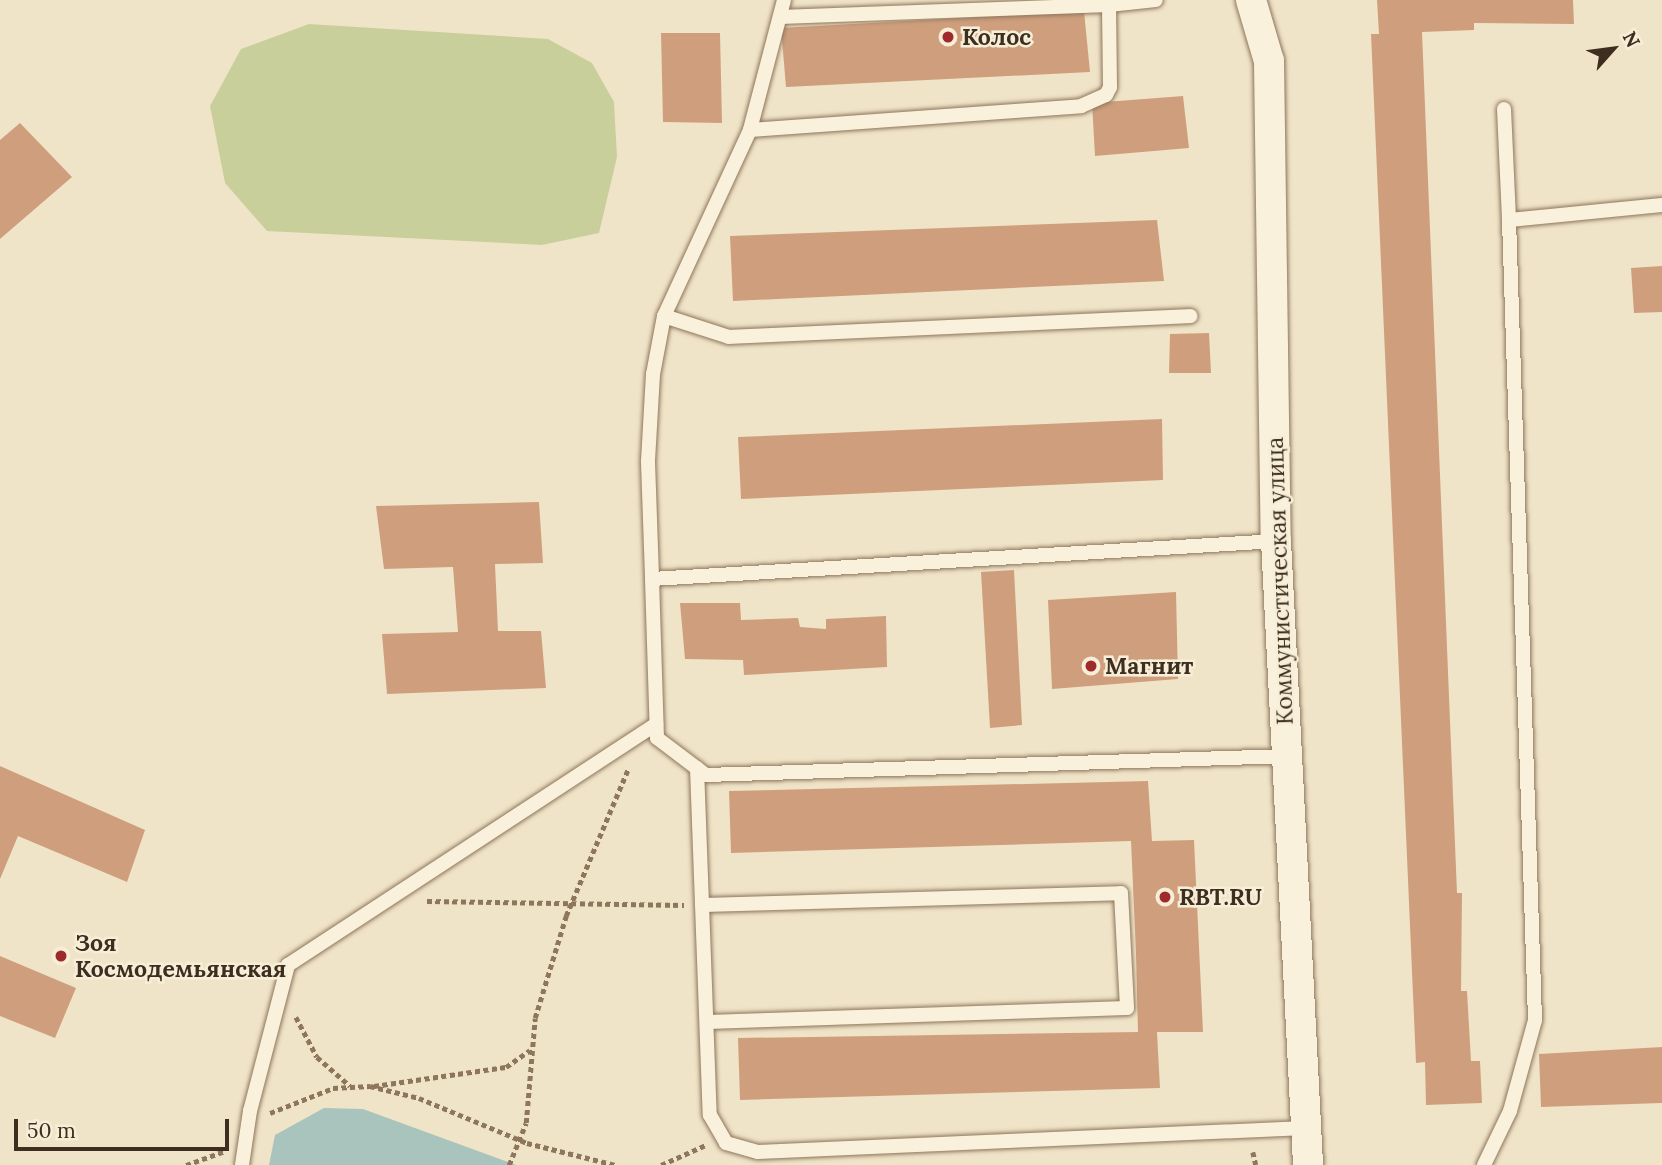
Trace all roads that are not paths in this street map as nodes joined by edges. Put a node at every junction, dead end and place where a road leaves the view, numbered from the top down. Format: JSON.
{"nodes":[{"id":1,"x":784,"y":0,"type":"edge"},
{"id":2,"x":1156,"y":0,"type":"edge"},
{"id":3,"x":1251,"y":0,"type":"edge"},
{"id":4,"x":1109,"y":5,"type":"junction"},
{"id":5,"x":780,"y":17,"type":"junction"},
{"id":6,"x":1504,"y":109,"type":"dead end"},
{"id":7,"x":750,"y":130,"type":"junction"},
{"id":8,"x":1662,"y":205,"type":"edge"},
{"id":9,"x":1509,"y":220,"type":"junction"},
{"id":10,"x":664,"y":316,"type":"junction"},
{"id":11,"x":1191,"y":316,"type":"dead end"},
{"id":12,"x":1276,"y":541,"type":"junction"},
{"id":13,"x":652,"y":579,"type":"junction"},
{"id":14,"x":656,"y":724,"type":"junction"},
{"id":15,"x":1288,"y":756,"type":"junction"},
{"id":16,"x":697,"y":768,"type":"junction"},
{"id":17,"x":702,"y":905,"type":"junction"},
{"id":18,"x":707,"y":1022,"type":"junction"},
{"id":19,"x":1305,"y":1128,"type":"junction"},
{"id":20,"x":242,"y":1165,"type":"edge"},
{"id":21,"x":1308,"y":1165,"type":"edge"},
{"id":22,"x":1484,"y":1165,"type":"edge"}],
"edges":[{"from":1,"to":5,"type":"lane"},
{"from":2,"to":4,"type":"lane"},
{"from":3,"to":12,"type":"street","name":"Коммунистическая улица"},
{"from":4,"to":5,"type":"lane"},
{"from":4,"to":7,"type":"lane"},
{"from":5,"to":7,"type":"lane"},
{"from":6,"to":9,"type":"lane"},
{"from":7,"to":10,"type":"lane"},
{"from":8,"to":9,"type":"lane"},
{"from":9,"to":22,"type":"lane"},
{"from":10,"to":11,"type":"lane"},
{"from":10,"to":13,"type":"lane"},
{"from":12,"to":13,"type":"lane"},
{"from":12,"to":15,"type":"street","name":"Коммунистическая улица"},
{"from":13,"to":14,"type":"lane"},
{"from":14,"to":16,"type":"lane"},
{"from":14,"to":20,"type":"lane"},
{"from":15,"to":16,"type":"lane"},
{"from":15,"to":19,"type":"street","name":"Коммунистическая улица"},
{"from":16,"to":17,"type":"lane"},
{"from":17,"to":18,"type":"lane"},
{"from":17,"to":18,"type":"lane"},
{"from":18,"to":19,"type":"lane"},
{"from":19,"to":21,"type":"street","name":"Коммунистическая улица"}]}
